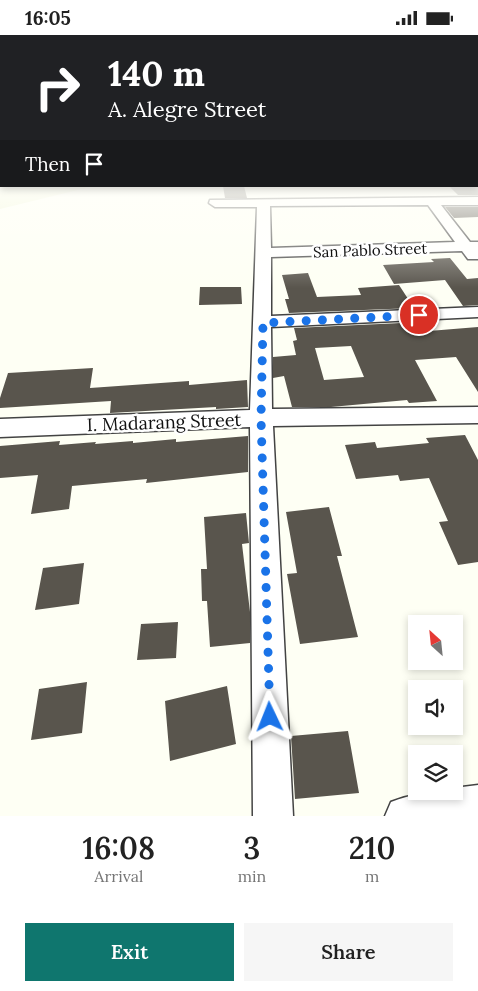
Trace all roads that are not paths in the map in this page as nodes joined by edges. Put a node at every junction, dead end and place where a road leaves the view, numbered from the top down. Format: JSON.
{"nodes":[{"id":1,"x":264,"y":215,"type":"edge"},
{"id":2,"x":443,"y":215,"type":"edge"},
{"id":3,"x":472,"y":247,"type":"edge"},
{"id":4,"x":262,"y":253,"type":"junction"},
{"id":5,"x":478,"y":262,"type":"edge"},
{"id":6,"x":478,"y":312,"type":"edge"},
{"id":7,"x":263,"y":323,"type":"junction"},
{"id":8,"x":478,"y":415,"type":"edge"},
{"id":9,"x":261,"y":418,"type":"junction"},
{"id":10,"x":0,"y":429,"type":"edge"},
{"id":11,"x":478,"y":805,"type":"edge"},
{"id":12,"x":273,"y":816,"type":"edge"},
{"id":13,"x":405,"y":816,"type":"edge"}],
"edges":[{"from":1,"to":4,"type":"street"},
{"from":2,"to":3,"type":"street"},
{"from":3,"to":4,"type":"street","name":"San Pablo Street"},
{"from":3,"to":5,"type":"street"},
{"from":4,"to":7,"type":"street"},
{"from":6,"to":7,"type":"street"},
{"from":7,"to":9,"type":"street"},
{"from":8,"to":9,"type":"street","name":"I. Madarang Street"},
{"from":9,"to":10,"type":"street","name":"I. Madarang Street"},
{"from":9,"to":12,"type":"street"},
{"from":11,"to":13,"type":"street"}]}
